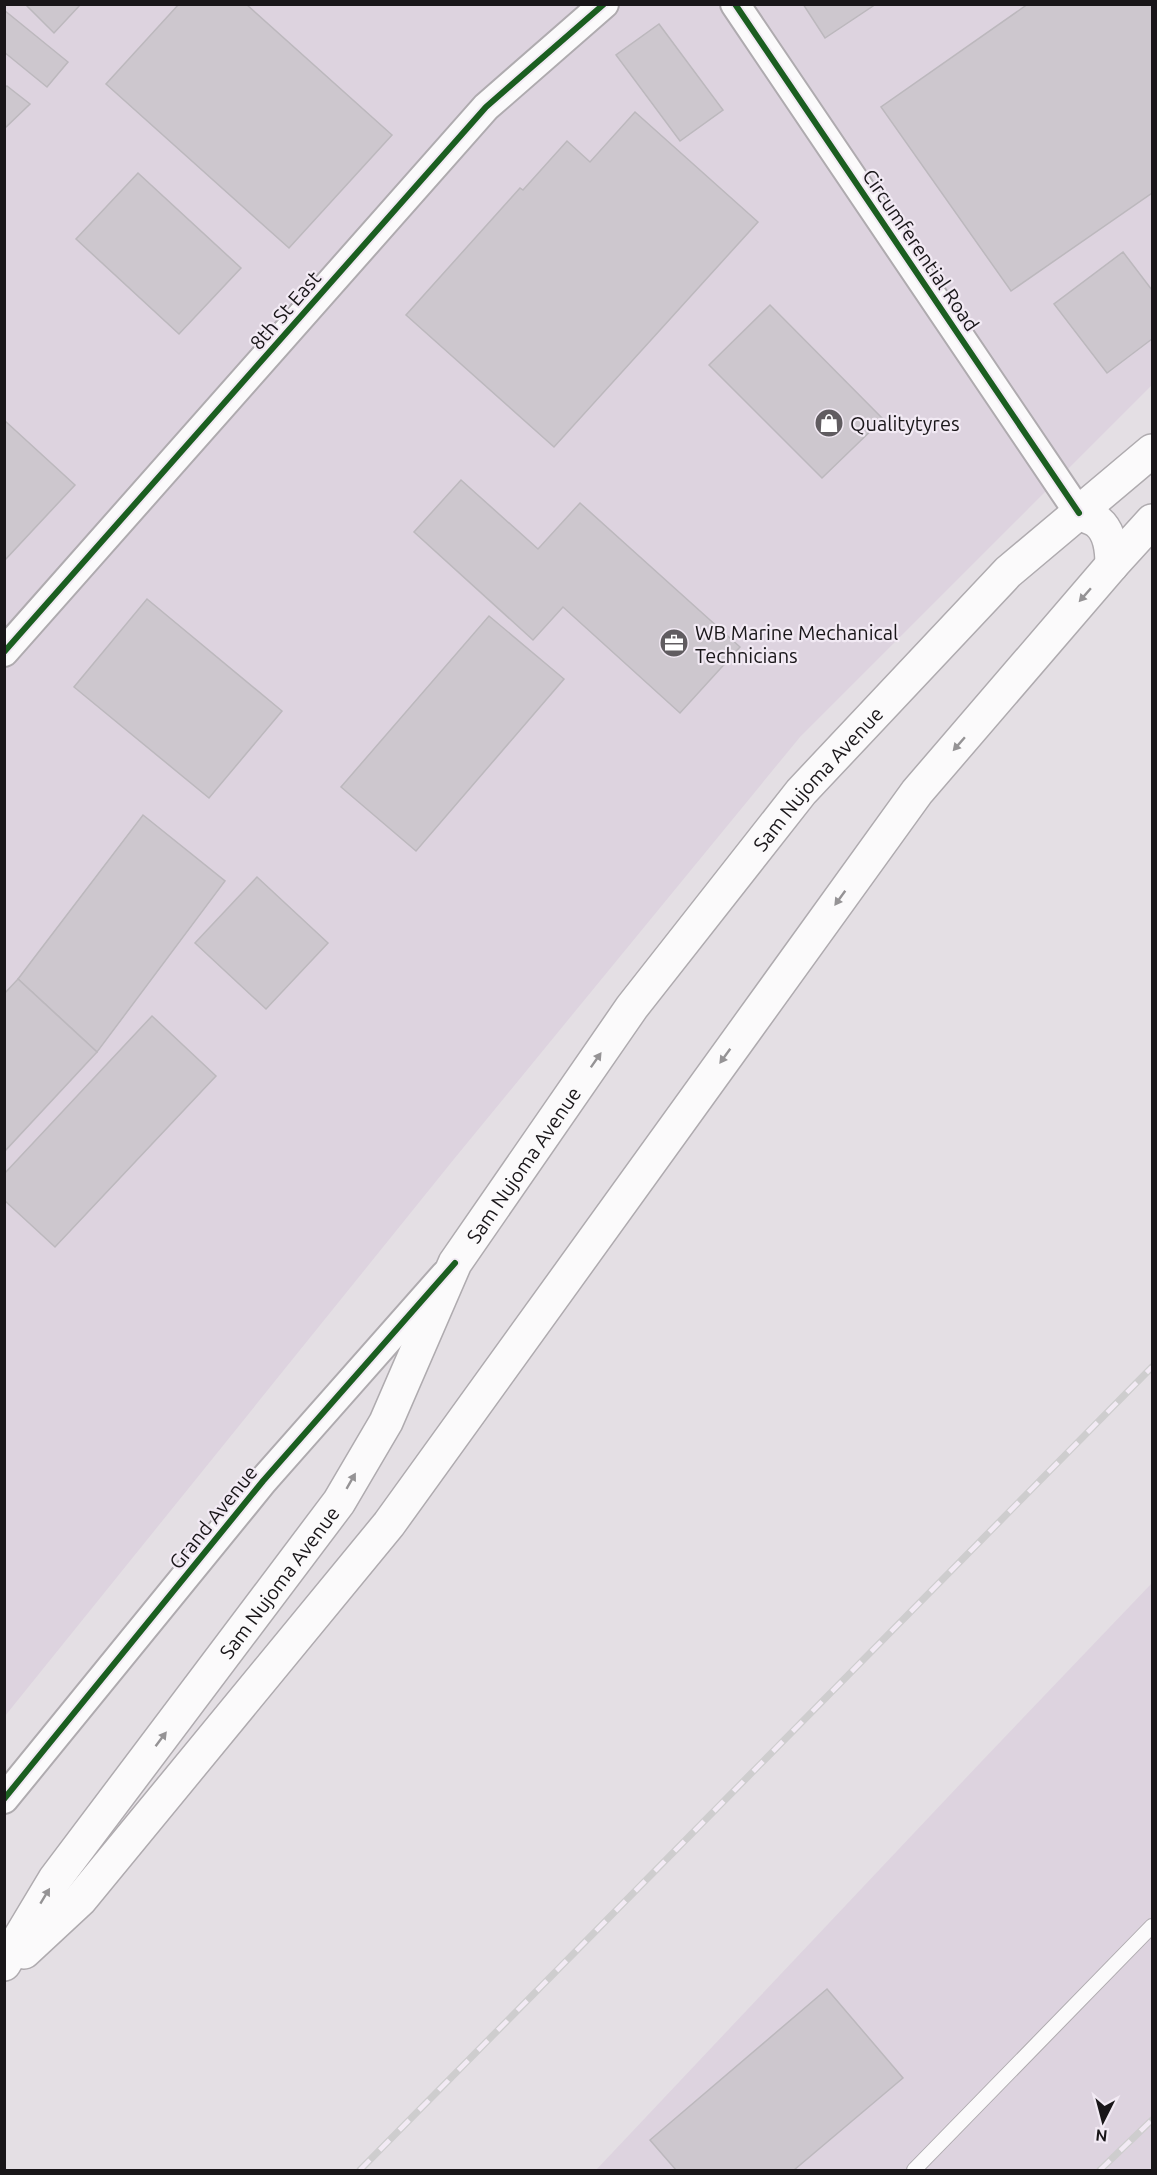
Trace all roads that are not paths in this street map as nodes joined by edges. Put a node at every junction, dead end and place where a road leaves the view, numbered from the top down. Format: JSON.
{"nodes":[{"id":1,"x":604,"y":4,"type":"edge"},
{"id":2,"x":735,"y":4,"type":"edge"},
{"id":3,"x":1152,"y":451,"type":"edge"},
{"id":4,"x":1079,"y":513,"type":"junction"},
{"id":5,"x":1152,"y":521,"type":"edge"},
{"id":6,"x":1112,"y":565,"type":"junction"},
{"id":7,"x":4,"y":652,"type":"edge"},
{"id":8,"x":455,"y":1263,"type":"junction"},
{"id":9,"x":4,"y":1799,"type":"edge"},
{"id":10,"x":1152,"y":1926,"type":"edge"},
{"id":11,"x":4,"y":1964,"type":"edge"},
{"id":12,"x":4,"y":1970,"type":"edge"},
{"id":13,"x":914,"y":2170,"type":"edge"}],
"edges":[{"from":1,"to":7,"type":"street","name":"8th St East"},
{"from":2,"to":4,"type":"street","name":"Circumferential Road"},
{"from":3,"to":4,"type":"main road","name":"Sam Nujoma Avenue"},
{"from":4,"to":6,"type":"main road"},
{"from":8,"to":4,"type":"main road","name":"Sam Nujoma Avenue","one_way":true},
{"from":5,"to":6,"type":"main road"},
{"from":6,"to":12,"type":"main road","one_way":true},
{"from":8,"to":9,"type":"street","name":"Grand Avenue"},
{"from":11,"to":8,"type":"main road","name":"Sam Nujoma Avenue","one_way":true},
{"from":10,"to":13,"type":"lane"}]}
